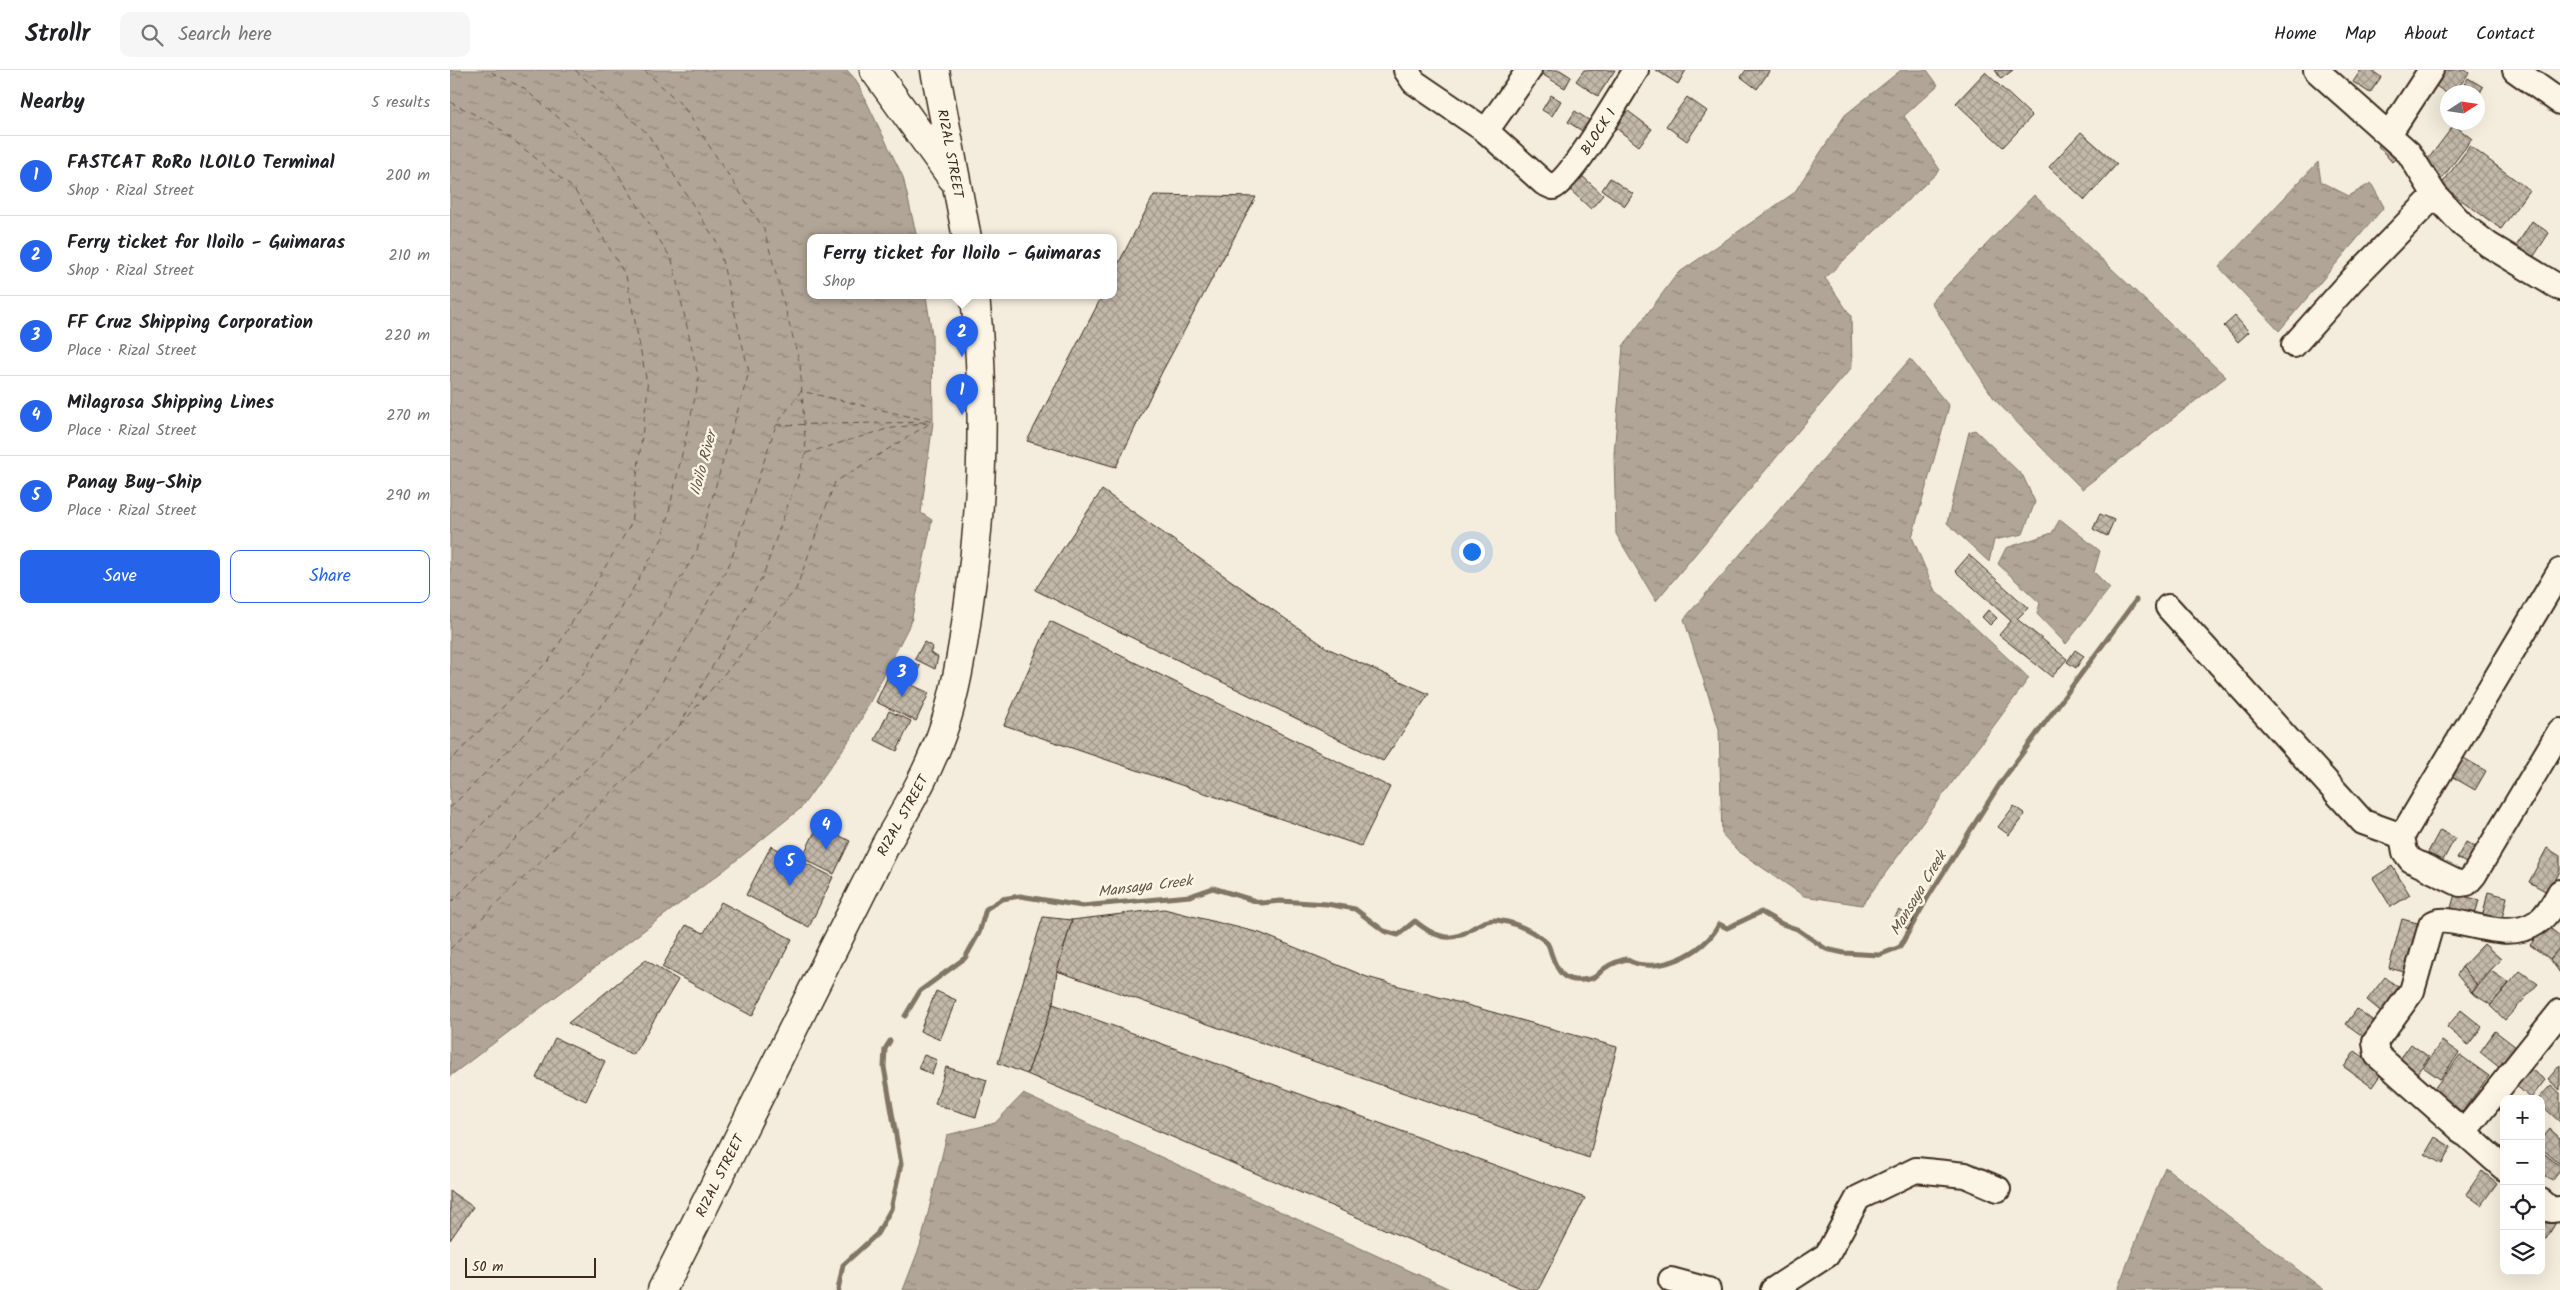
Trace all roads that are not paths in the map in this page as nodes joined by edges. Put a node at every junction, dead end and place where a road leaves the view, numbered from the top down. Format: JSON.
{"nodes":[{"id":1,"x":874,"y":70,"type":"edge"},
{"id":2,"x":935,"y":70,"type":"edge"},
{"id":3,"x":1406,"y":70,"type":"edge"},
{"id":4,"x":1529,"y":70,"type":"edge"},
{"id":5,"x":1636,"y":70,"type":"edge"},
{"id":6,"x":2316,"y":70,"type":"edge"},
{"id":7,"x":2431,"y":70,"type":"edge"},
{"id":8,"x":2515,"y":70,"type":"edge"},
{"id":9,"x":2560,"y":102,"type":"edge"},
{"id":10,"x":1486,"y":131,"type":"junction"},
{"id":11,"x":2389,"y":134,"type":"junction"},
{"id":12,"x":957,"y":185,"type":"junction"},
{"id":13,"x":2435,"y":195,"type":"junction"},
{"id":14,"x":965,"y":234,"type":"edge"},
{"id":15,"x":2560,"y":288,"type":"edge"},
{"id":16,"x":975,"y":299,"type":"edge"},
{"id":17,"x":2294,"y":345,"type":"dead end"},
{"id":18,"x":2560,"y":571,"type":"edge"},
{"id":19,"x":2168,"y":607,"type":"dead end"},
{"id":20,"x":2560,"y":731,"type":"edge"},
{"id":21,"x":2402,"y":836,"type":"junction"},
{"id":22,"x":2560,"y":892,"type":"edge"},
{"id":23,"x":2560,"y":1012,"type":"edge"},
{"id":24,"x":2553,"y":1037,"type":"edge"},
{"id":25,"x":2463,"y":1133,"type":"junction"},
{"id":26,"x":2500,"y":1165,"type":"edge"},
{"id":27,"x":1998,"y":1189,"type":"dead end"},
{"id":28,"x":2545,"y":1205,"type":"edge"},
{"id":29,"x":2560,"y":1209,"type":"edge"},
{"id":30,"x":1671,"y":1280,"type":"dead end"},
{"id":31,"x":662,"y":1290,"type":"edge"},
{"id":32,"x":1708,"y":1290,"type":"edge"},
{"id":33,"x":1773,"y":1290,"type":"edge"}],
"edges":[{"from":1,"to":12,"type":"main road"},
{"from":2,"to":12,"type":"main road","name":"RIZAL STREET"},
{"from":3,"to":10,"type":"street"},
{"from":4,"to":10,"type":"street"},
{"from":5,"to":10,"type":"street","name":"BLOCK 1"},
{"from":6,"to":11,"type":"street"},
{"from":7,"to":11,"type":"street"},
{"from":8,"to":9,"type":"street"},
{"from":11,"to":13,"type":"street"},
{"from":12,"to":14,"type":"main road","name":"RIZAL STREET"},
{"from":13,"to":15,"type":"street"},
{"from":13,"to":17,"type":"street"},
{"from":16,"to":31,"type":"main road","name":"RIZAL STREET"},
{"from":18,"to":21,"type":"street"},
{"from":19,"to":21,"type":"street"},
{"from":20,"to":21,"type":"street"},
{"from":22,"to":25,"type":"street"},
{"from":23,"to":24,"type":"street"},
{"from":24,"to":25,"type":"street"},
{"from":25,"to":26,"type":"street"},
{"from":27,"to":33,"type":"street"},
{"from":28,"to":29,"type":"street"},
{"from":30,"to":32,"type":"street"}]}
